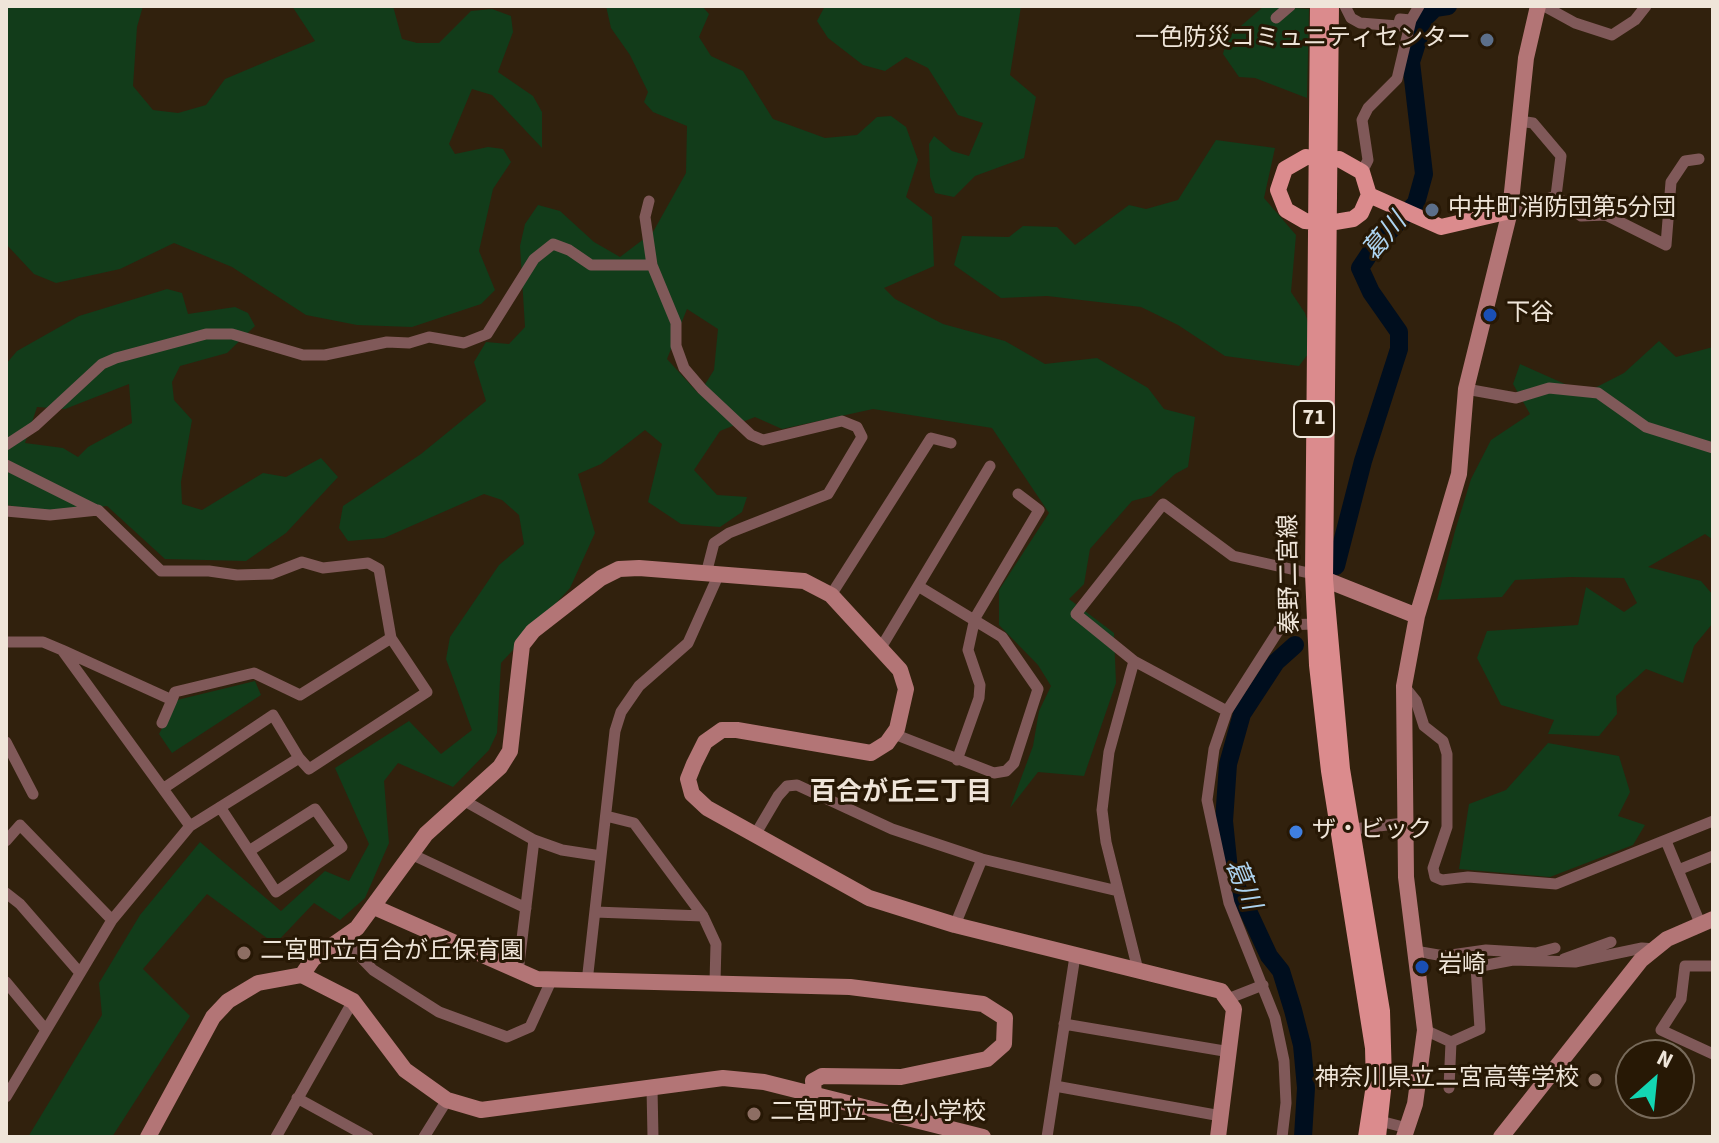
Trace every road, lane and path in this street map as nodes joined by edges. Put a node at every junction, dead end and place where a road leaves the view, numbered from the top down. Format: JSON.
{"nodes":[{"id":1,"x":1290,"y":6,"type":"edge"},
{"id":2,"x":1318,"y":6,"type":"edge"},
{"id":3,"x":1331,"y":6,"type":"edge"},
{"id":4,"x":1345,"y":6,"type":"edge"},
{"id":5,"x":1419,"y":6,"type":"edge"},
{"id":6,"x":1541,"y":6,"type":"edge"},
{"id":7,"x":1646,"y":6,"type":"edge"},
{"id":8,"x":1276,"y":18,"type":"dead end"},
{"id":9,"x":1411,"y":20,"type":"junction"},
{"id":10,"x":1519,"y":121,"type":"junction"},
{"id":11,"x":1306,"y":157,"type":"dead end"},
{"id":12,"x":1339,"y":159,"type":"dead end"},
{"id":13,"x":1699,"y":159,"type":"dead end"},
{"id":14,"x":1362,"y":172,"type":"junction"},
{"id":15,"x":1369,"y":195,"type":"junction"},
{"id":16,"x":1556,"y":196,"type":"junction"},
{"id":17,"x":649,"y":201,"type":"dead end"},
{"id":18,"x":1510,"y":211,"type":"junction"},
{"id":19,"x":1322,"y":223,"type":"junction"},
{"id":20,"x":652,"y":265,"type":"junction"},
{"id":21,"x":1466,"y":389,"type":"junction"},
{"id":22,"x":951,"y":443,"type":"dead end"},
{"id":23,"x":6,"y":445,"type":"edge"},
{"id":24,"x":1713,"y":448,"type":"edge"},
{"id":25,"x":6,"y":465,"type":"edge"},
{"id":26,"x":990,"y":466,"type":"dead end"},
{"id":27,"x":1018,"y":494,"type":"dead end"},
{"id":28,"x":98,"y":510,"type":"junction"},
{"id":29,"x":6,"y":511,"type":"edge"},
{"id":30,"x":712,"y":575,"type":"junction"},
{"id":31,"x":1321,"y":576,"type":"junction"},
{"id":32,"x":918,"y":586,"type":"junction"},
{"id":33,"x":831,"y":595,"type":"junction"},
{"id":34,"x":1417,"y":616,"type":"junction"},
{"id":35,"x":975,"y":618,"type":"junction"},
{"id":36,"x":1315,"y":624,"type":"junction"},
{"id":37,"x":391,"y":638,"type":"junction"},
{"id":38,"x":6,"y":642,"type":"edge"},
{"id":39,"x":882,"y":646,"type":"junction"},
{"id":40,"x":62,"y":650,"type":"junction"},
{"id":41,"x":1134,"y":661,"type":"junction"},
{"id":42,"x":1404,"y":686,"type":"junction"},
{"id":43,"x":172,"y":700,"type":"junction"},
{"id":44,"x":1227,"y":711,"type":"junction"},
{"id":45,"x":162,"y":723,"type":"dead end"},
{"id":46,"x":894,"y":734,"type":"junction"},
{"id":47,"x":6,"y":742,"type":"edge"},
{"id":48,"x":299,"y":758,"type":"junction"},
{"id":49,"x":957,"y":760,"type":"junction"},
{"id":50,"x":164,"y":788,"type":"junction"},
{"id":51,"x":33,"y":794,"type":"dead end"},
{"id":52,"x":463,"y":800,"type":"junction"},
{"id":53,"x":220,"y":807,"type":"junction"},
{"id":54,"x":606,"y":816,"type":"junction"},
{"id":55,"x":1713,"y":821,"type":"edge"},
{"id":56,"x":1404,"y":823,"type":"junction"},
{"id":57,"x":190,"y":826,"type":"junction"},
{"id":58,"x":1345,"y":830,"type":"junction"},
{"id":59,"x":755,"y":835,"type":"junction"},
{"id":60,"x":534,"y":840,"type":"junction"},
{"id":61,"x":6,"y":841,"type":"edge"},
{"id":62,"x":1666,"y":841,"type":"junction"},
{"id":63,"x":249,"y":851,"type":"junction"},
{"id":64,"x":411,"y":854,"type":"junction"},
{"id":65,"x":601,"y":856,"type":"junction"},
{"id":66,"x":1713,"y":856,"type":"edge"},
{"id":67,"x":982,"y":859,"type":"junction"},
{"id":68,"x":1678,"y":870,"type":"junction"},
{"id":69,"x":1118,"y":891,"type":"junction"},
{"id":70,"x":6,"y":893,"type":"edge"},
{"id":71,"x":374,"y":907,"type":"junction"},
{"id":72,"x":526,"y":908,"type":"junction"},
{"id":73,"x":595,"y":912,"type":"junction"},
{"id":74,"x":703,"y":916,"type":"junction"},
{"id":75,"x":112,"y":920,"type":"junction"},
{"id":76,"x":1706,"y":921,"type":"edge"},
{"id":77,"x":955,"y":925,"type":"junction"},
{"id":78,"x":342,"y":938,"type":"junction"},
{"id":79,"x":1611,"y":942,"type":"dead end"},
{"id":80,"x":1555,"y":948,"type":"dead end"},
{"id":81,"x":1655,"y":949,"type":"junction"},
{"id":82,"x":1415,"y":951,"type":"junction"},
{"id":83,"x":1075,"y":956,"type":"junction"},
{"id":84,"x":1444,"y":956,"type":"junction"},
{"id":85,"x":1556,"y":962,"type":"junction"},
{"id":86,"x":1713,"y":966,"type":"edge"},
{"id":87,"x":1476,"y":967,"type":"junction"},
{"id":88,"x":1138,"y":970,"type":"junction"},
{"id":89,"x":518,"y":972,"type":"junction"},
{"id":90,"x":80,"y":973,"type":"junction"},
{"id":91,"x":302,"y":975,"type":"junction"},
{"id":92,"x":551,"y":981,"type":"junction"},
{"id":93,"x":6,"y":982,"type":"edge"},
{"id":94,"x":587,"y":982,"type":"junction"},
{"id":95,"x":715,"y":982,"type":"junction"},
{"id":96,"x":1263,"y":985,"type":"junction"},
{"id":97,"x":1230,"y":998,"type":"junction"},
{"id":98,"x":353,"y":1001,"type":"junction"},
{"id":99,"x":1064,"y":1024,"type":"junction"},
{"id":100,"x":45,"y":1029,"type":"junction"},
{"id":101,"x":1425,"y":1030,"type":"junction"},
{"id":102,"x":1451,"y":1042,"type":"junction"},
{"id":103,"x":1230,"y":1052,"type":"junction"},
{"id":104,"x":1713,"y":1054,"type":"edge"},
{"id":105,"x":1055,"y":1086,"type":"junction"},
{"id":106,"x":652,"y":1088,"type":"junction"},
{"id":107,"x":1449,"y":1088,"type":"dead end"},
{"id":108,"x":7,"y":1090,"type":"edge"},
{"id":109,"x":814,"y":1095,"type":"junction"},
{"id":110,"x":297,"y":1098,"type":"junction"},
{"id":111,"x":447,"y":1100,"type":"junction"},
{"id":112,"x":1221,"y":1116,"type":"junction"},
{"id":113,"x":1379,"y":1129,"type":"edge"},
{"id":114,"x":936,"y":1131,"type":"edge"},
{"id":115,"x":352,"y":1133,"type":"edge"},
{"id":116,"x":1406,"y":1133,"type":"edge"},
{"id":117,"x":148,"y":1137,"type":"edge"},
{"id":118,"x":276,"y":1137,"type":"edge"},
{"id":119,"x":368,"y":1137,"type":"edge"},
{"id":120,"x":424,"y":1137,"type":"edge"},
{"id":121,"x":653,"y":1137,"type":"edge"},
{"id":122,"x":983,"y":1137,"type":"edge"},
{"id":123,"x":1047,"y":1137,"type":"edge"},
{"id":124,"x":1218,"y":1137,"type":"edge"},
{"id":125,"x":1282,"y":1137,"type":"edge"},
{"id":126,"x":1366,"y":1137,"type":"edge"},
{"id":127,"x":1501,"y":1137,"type":"edge"}],
"edges":[{"from":1,"to":8,"type":"street"},
{"from":2,"to":19,"type":"main road","name":"秦野二宮線","number":"71"},
{"from":3,"to":19,"type":"main road","name":"秦野二宮線","number":"71"},
{"from":4,"to":9,"type":"street"},
{"from":5,"to":9,"type":"street"},
{"from":6,"to":7,"type":"street"},
{"from":6,"to":10,"type":"street"},
{"from":9,"to":14,"type":"street"},
{"from":10,"to":16,"type":"street"},
{"from":10,"to":18,"type":"street"},
{"from":11,"to":19,"type":"main road"},
{"from":12,"to":14,"type":"main road"},
{"from":13,"to":16,"type":"street"},
{"from":14,"to":15,"type":"main road"},
{"from":15,"to":18,"type":"main road"},
{"from":15,"to":19,"type":"main road"},
{"from":16,"to":18,"type":"street"},
{"from":17,"to":20,"type":"street"},
{"from":18,"to":21,"type":"street"},
{"from":19,"to":31,"type":"main road","name":"秦野二宮線","number":"71"},
{"from":19,"to":31,"type":"main road","name":"秦野二宮線","number":"71"},
{"from":20,"to":23,"type":"street"},
{"from":20,"to":30,"type":"street"},
{"from":21,"to":24,"type":"street"},
{"from":21,"to":34,"type":"street"},
{"from":22,"to":33,"type":"street"},
{"from":25,"to":28,"type":"street"},
{"from":26,"to":32,"type":"street"},
{"from":27,"to":35,"type":"street"},
{"from":28,"to":29,"type":"street"},
{"from":28,"to":37,"type":"street"},
{"from":30,"to":33,"type":"street"},
{"from":30,"to":52,"type":"street"},
{"from":30,"to":54,"type":"street"},
{"from":31,"to":34,"type":"street"},
{"from":31,"to":36,"type":"main road","name":"秦野二宮線","number":"71"},
{"from":31,"to":41,"type":"street"},
{"from":31,"to":58,"type":"main road","name":"秦野二宮線","number":"71"},
{"from":32,"to":35,"type":"street"},
{"from":32,"to":39,"type":"street"},
{"from":33,"to":39,"type":"street"},
{"from":34,"to":42,"type":"street"},
{"from":35,"to":49,"type":"street"},
{"from":35,"to":49,"type":"street"},
{"from":36,"to":44,"type":"street"},
{"from":36,"to":58,"type":"main road","name":"秦野二宮線","number":"71"},
{"from":37,"to":43,"type":"street"},
{"from":37,"to":48,"type":"street"},
{"from":38,"to":40,"type":"street"},
{"from":39,"to":46,"type":"street"},
{"from":40,"to":43,"type":"street"},
{"from":40,"to":50,"type":"street"},
{"from":41,"to":44,"type":"street"},
{"from":41,"to":69,"type":"street"},
{"from":42,"to":56,"type":"street"},
{"from":42,"to":62,"type":"street"},
{"from":43,"to":45,"type":"street"},
{"from":44,"to":96,"type":"street"},
{"from":46,"to":49,"type":"street"},
{"from":46,"to":59,"type":"street"},
{"from":47,"to":51,"type":"street"},
{"from":48,"to":50,"type":"street"},
{"from":48,"to":53,"type":"street"},
{"from":50,"to":57,"type":"street"},
{"from":52,"to":60,"type":"street"},
{"from":52,"to":64,"type":"street"},
{"from":53,"to":57,"type":"street"},
{"from":53,"to":63,"type":"street"},
{"from":54,"to":65,"type":"street"},
{"from":54,"to":74,"type":"street"},
{"from":55,"to":62,"type":"street"},
{"from":56,"to":58,"type":"street"},
{"from":56,"to":82,"type":"street"},
{"from":57,"to":75,"type":"street"},
{"from":58,"to":113,"type":"main road","name":"秦野二宮線","number":"71"},
{"from":58,"to":126,"type":"main road","name":"秦野二宮線","number":"71"},
{"from":59,"to":67,"type":"street"},
{"from":59,"to":77,"type":"street"},
{"from":60,"to":65,"type":"street"},
{"from":60,"to":72,"type":"street"},
{"from":61,"to":75,"type":"street"},
{"from":62,"to":68,"type":"street"},
{"from":63,"to":63,"type":"street"},
{"from":64,"to":71,"type":"street"},
{"from":64,"to":72,"type":"street"},
{"from":65,"to":73,"type":"street"},
{"from":66,"to":68,"type":"street"},
{"from":67,"to":69,"type":"street"},
{"from":67,"to":77,"type":"street"},
{"from":68,"to":76,"type":"street"},
{"from":69,"to":88,"type":"street"},
{"from":70,"to":90,"type":"street"},
{"from":71,"to":78,"type":"street"},
{"from":71,"to":89,"type":"street"},
{"from":72,"to":89,"type":"street"},
{"from":73,"to":74,"type":"street"},
{"from":73,"to":94,"type":"street"},
{"from":74,"to":95,"type":"street"},
{"from":75,"to":90,"type":"street"},
{"from":76,"to":81,"type":"street"},
{"from":77,"to":83,"type":"street"},
{"from":78,"to":91,"type":"street"},
{"from":78,"to":92,"type":"street"},
{"from":79,"to":85,"type":"street"},
{"from":80,"to":84,"type":"street"},
{"from":81,"to":85,"type":"street"},
{"from":81,"to":127,"type":"street"},
{"from":82,"to":84,"type":"street"},
{"from":82,"to":101,"type":"street"},
{"from":83,"to":88,"type":"street"},
{"from":83,"to":99,"type":"street"},
{"from":84,"to":87,"type":"street"},
{"from":85,"to":87,"type":"street"},
{"from":86,"to":104,"type":"street"},
{"from":87,"to":102,"type":"street"},
{"from":88,"to":97,"type":"street"},
{"from":89,"to":92,"type":"street"},
{"from":90,"to":100,"type":"street"},
{"from":91,"to":98,"type":"street"},
{"from":91,"to":117,"type":"street"},
{"from":92,"to":94,"type":"street"},
{"from":93,"to":100,"type":"street"},
{"from":94,"to":95,"type":"street"},
{"from":95,"to":109,"type":"street"},
{"from":96,"to":97,"type":"street"},
{"from":96,"to":125,"type":"street"},
{"from":97,"to":103,"type":"street"},
{"from":98,"to":110,"type":"street"},
{"from":98,"to":111,"type":"street"},
{"from":99,"to":103,"type":"street"},
{"from":99,"to":105,"type":"street"},
{"from":100,"to":108,"type":"street"},
{"from":101,"to":102,"type":"street"},
{"from":101,"to":116,"type":"street"},
{"from":102,"to":107,"type":"street"},
{"from":103,"to":112,"type":"street"},
{"from":105,"to":112,"type":"street"},
{"from":105,"to":123,"type":"street"},
{"from":106,"to":109,"type":"street"},
{"from":106,"to":111,"type":"street"},
{"from":106,"to":121,"type":"street"},
{"from":109,"to":114,"type":"street"},
{"from":110,"to":115,"type":"street"},
{"from":110,"to":118,"type":"street"},
{"from":111,"to":120,"type":"street"},
{"from":112,"to":124,"type":"street"},
{"from":113,"to":116,"type":"street"},
{"from":114,"to":122,"type":"street"},
{"from":115,"to":119,"type":"street"}]}
